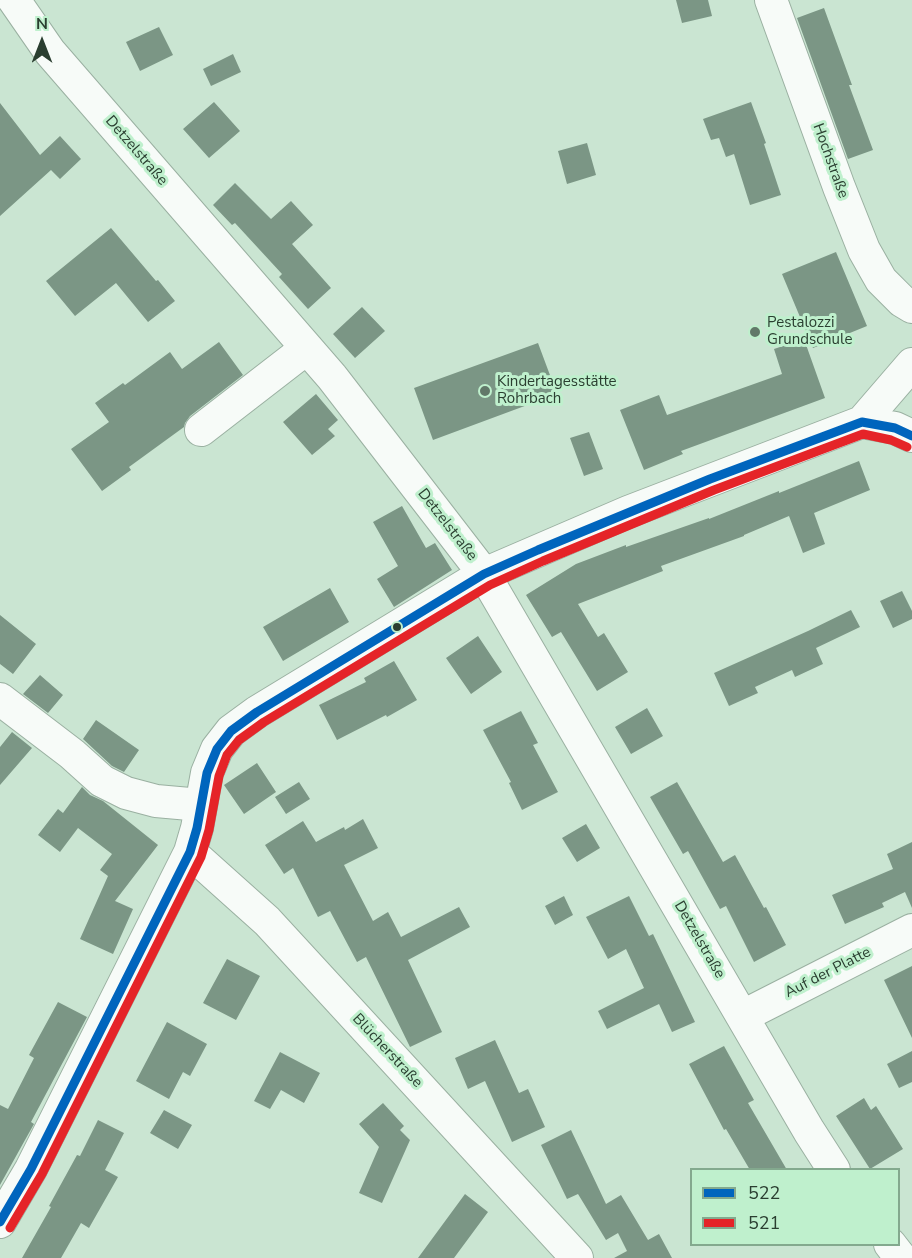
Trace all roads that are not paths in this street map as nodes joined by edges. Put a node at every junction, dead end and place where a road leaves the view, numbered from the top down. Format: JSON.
{"nodes":[{"id":1,"x":15,"y":0,"type":"edge"},
{"id":2,"x":771,"y":0,"type":"edge"},
{"id":3,"x":912,"y":307,"type":"edge"},
{"id":4,"x":307,"y":348,"type":"junction"},
{"id":5,"x":912,"y":366,"type":"edge"},
{"id":6,"x":862,"y":422,"type":"junction"},
{"id":7,"x":201,"y":430,"type":"dead end"},
{"id":8,"x":912,"y":436,"type":"edge"},
{"id":9,"x":484,"y":574,"type":"junction"},
{"id":10,"x":0,"y":699,"type":"edge"},
{"id":11,"x":201,"y":805,"type":"junction"},
{"id":12,"x":190,"y":852,"type":"junction"},
{"id":13,"x":912,"y":930,"type":"edge"},
{"id":14,"x":743,"y":1016,"type":"junction"},
{"id":15,"x":833,"y":1168,"type":"edge"},
{"id":16,"x":0,"y":1222,"type":"edge"},
{"id":17,"x":577,"y":1258,"type":"edge"}],
"edges":[{"from":1,"to":4,"type":"street","name":"Detzelstraße"},
{"from":2,"to":3,"type":"street","name":"Hochstraße"},
{"from":4,"to":7,"type":"street"},
{"from":4,"to":9,"type":"street","name":"Detzelstraße"},
{"from":5,"to":6,"type":"street"},
{"from":6,"to":8,"type":"street"},
{"from":6,"to":9,"type":"street"},
{"from":9,"to":11,"type":"street"},
{"from":9,"to":14,"type":"street","name":"Detzelstraße"},
{"from":10,"to":11,"type":"street"},
{"from":11,"to":12,"type":"street"},
{"from":12,"to":16,"type":"street"},
{"from":12,"to":17,"type":"street","name":"Blücherstraße"},
{"from":13,"to":14,"type":"street","name":"Auf der Platte"},
{"from":14,"to":15,"type":"street","name":"Detzelstraße"}]}
